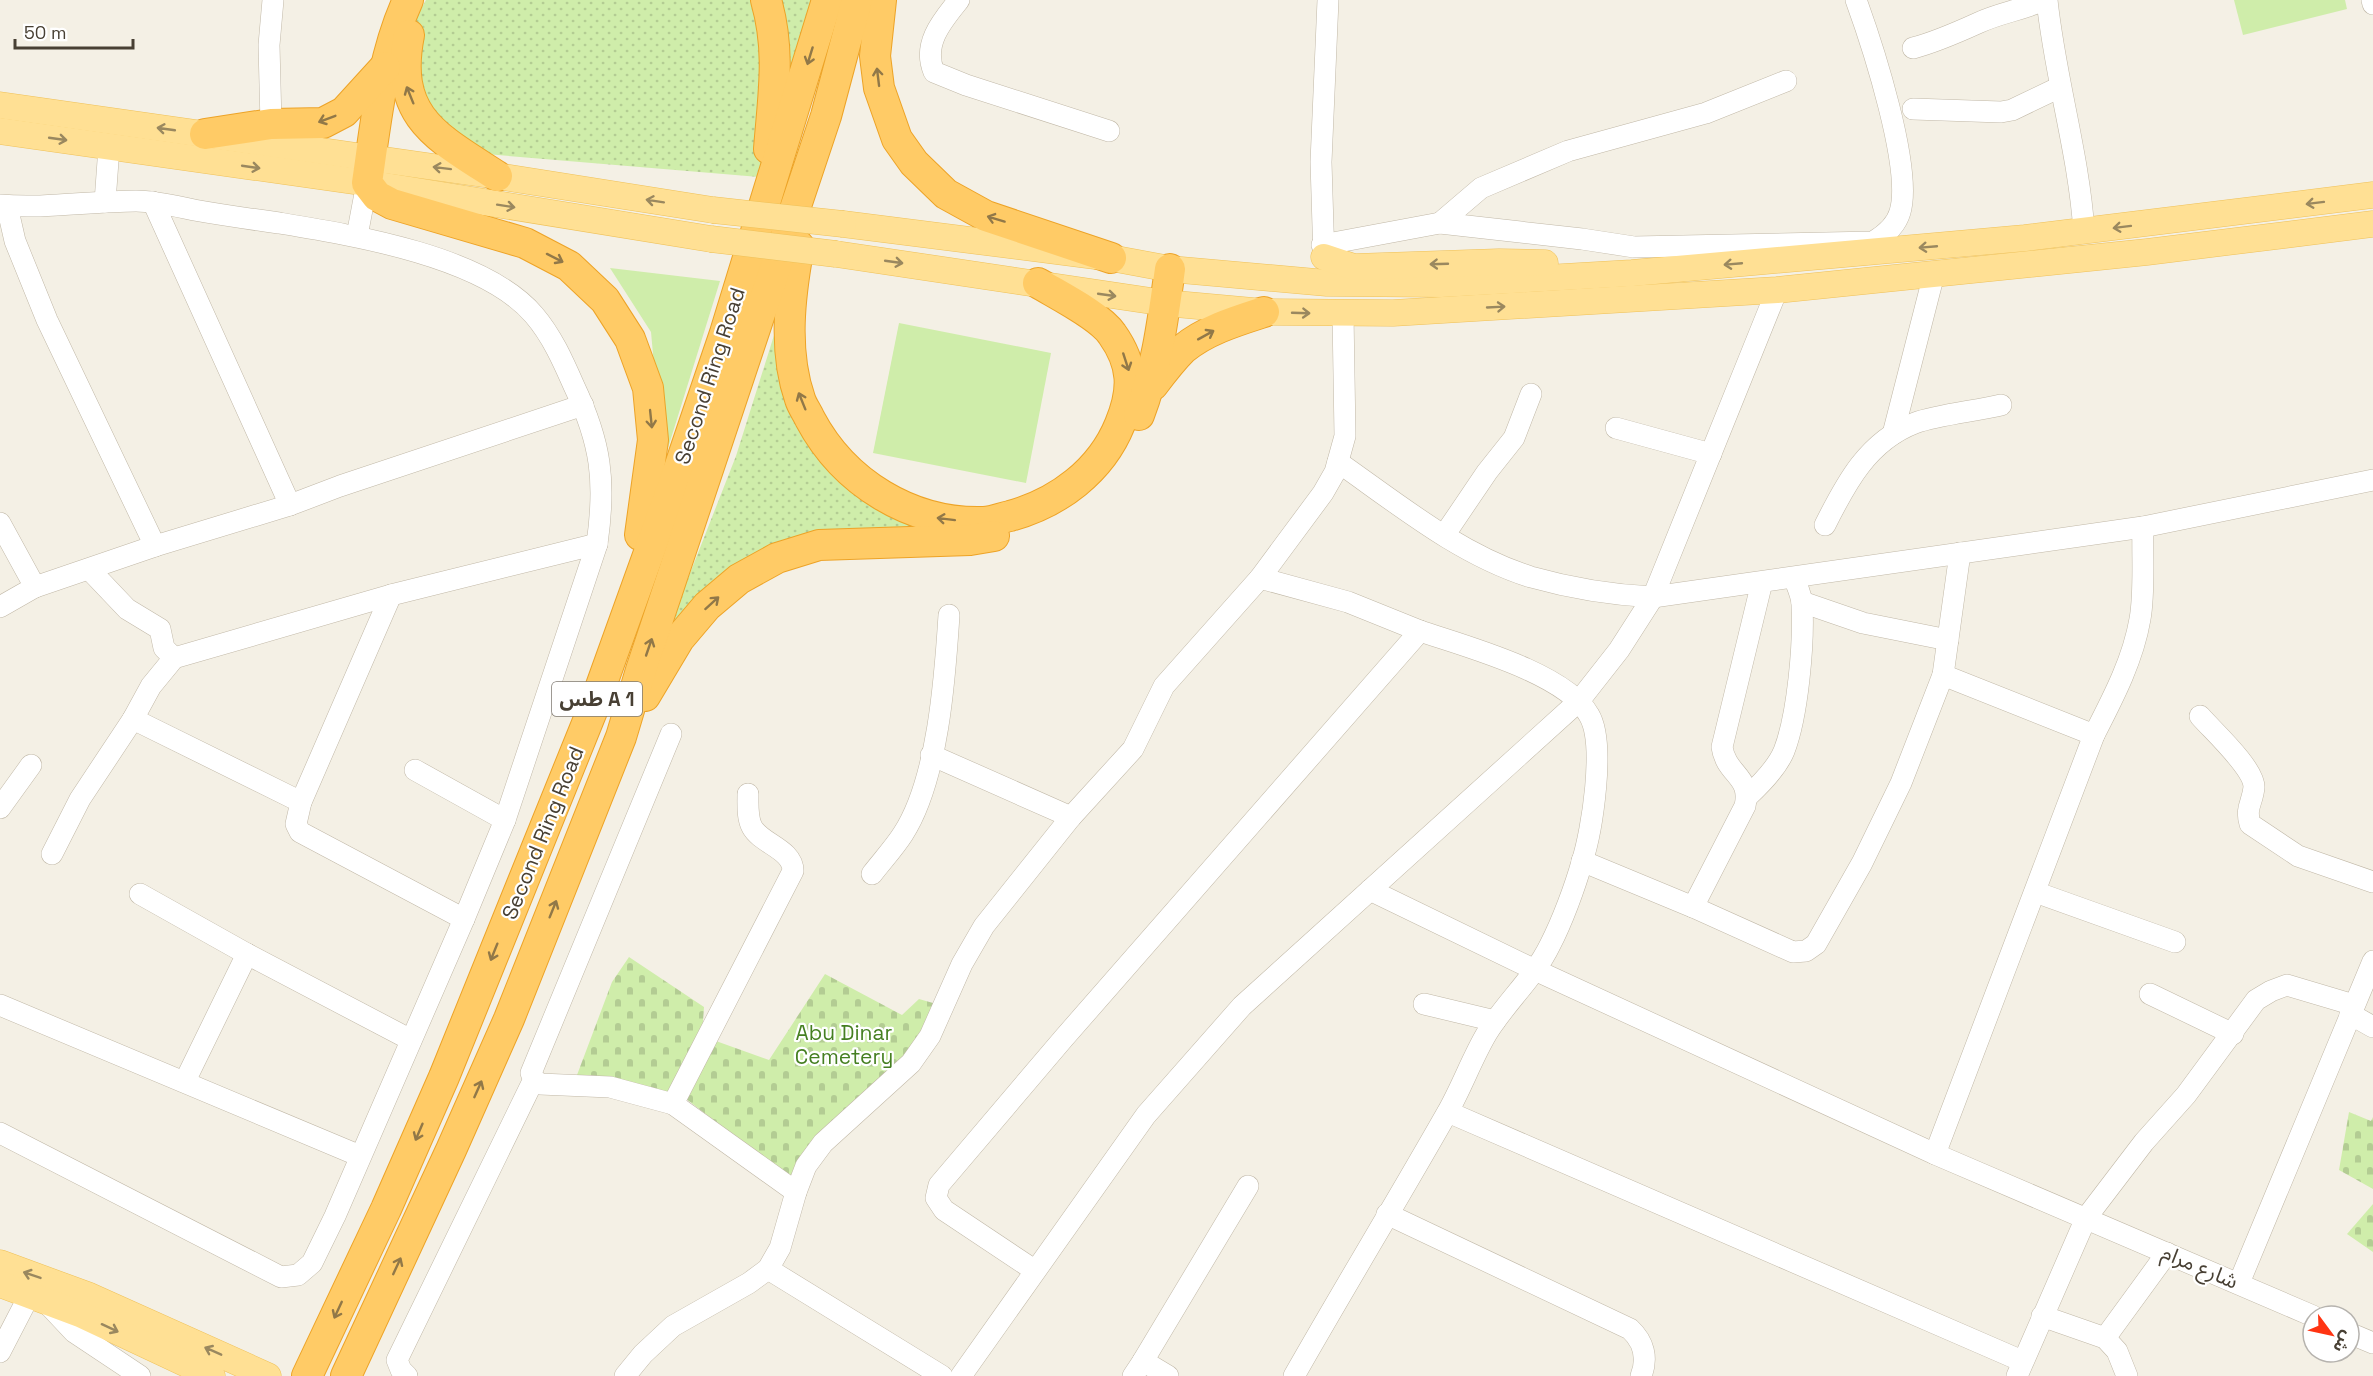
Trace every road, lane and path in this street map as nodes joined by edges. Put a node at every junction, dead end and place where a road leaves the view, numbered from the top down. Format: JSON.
{"nodes":[{"id":1,"x":273,"y":0,"type":"edge"},
{"id":2,"x":408,"y":0,"type":"edge"},
{"id":3,"x":423,"y":0,"type":"edge"},
{"id":4,"x":766,"y":0,"type":"edge"},
{"id":5,"x":827,"y":0,"type":"edge"},
{"id":6,"x":857,"y":0,"type":"edge"},
{"id":7,"x":881,"y":0,"type":"edge"},
{"id":8,"x":959,"y":0,"type":"edge"},
{"id":9,"x":1328,"y":0,"type":"edge"},
{"id":10,"x":1856,"y":0,"type":"edge"},
{"id":11,"x":2045,"y":0,"type":"edge"},
{"id":12,"x":1913,"y":48,"type":"dead end"},
{"id":13,"x":385,"y":67,"type":"junction"},
{"id":14,"x":1786,"y":81,"type":"dead end"},
{"id":15,"x":2060,"y":87,"type":"junction"},
{"id":16,"x":0,"y":105,"type":"edge"},
{"id":17,"x":1913,"y":109,"type":"dead end"},
{"id":18,"x":826,"y":116,"type":"junction"},
{"id":19,"x":270,"y":124,"type":"junction"},
{"id":20,"x":0,"y":131,"type":"edge"},
{"id":21,"x":1109,"y":131,"type":"dead end"},
{"id":22,"x":205,"y":134,"type":"junction"},
{"id":23,"x":109,"y":147,"type":"junction"},
{"id":24,"x":369,"y":171,"type":"junction"},
{"id":25,"x":497,"y":176,"type":"junction"},
{"id":26,"x":2373,"y":195,"type":"edge"},
{"id":27,"x":105,"y":202,"type":"junction"},
{"id":28,"x":153,"y":202,"type":"junction"},
{"id":29,"x":3,"y":205,"type":"edge"},
{"id":30,"x":1440,"y":223,"type":"junction"},
{"id":31,"x":2373,"y":224,"type":"edge"},
{"id":32,"x":757,"y":230,"type":"junction"},
{"id":33,"x":2084,"y":232,"type":"junction"},
{"id":34,"x":357,"y":236,"type":"junction"},
{"id":35,"x":2025,"y":238,"type":"junction"},
{"id":36,"x":1323,"y":251,"type":"junction"},
{"id":37,"x":1111,"y":258,"type":"junction"},
{"id":38,"x":2026,"y":264,"type":"junction"},
{"id":39,"x":1170,"y":269,"type":"junction"},
{"id":40,"x":1934,"y":274,"type":"junction"},
{"id":41,"x":1601,"y":275,"type":"junction"},
{"id":42,"x":1038,"y":283,"type":"junction"},
{"id":43,"x":1327,"y":284,"type":"junction"},
{"id":44,"x":1777,"y":290,"type":"junction"},
{"id":45,"x":1166,"y":303,"type":"junction"},
{"id":46,"x":1264,"y":312,"type":"junction"},
{"id":47,"x":1343,"y":314,"type":"junction"},
{"id":48,"x":1149,"y":390,"type":"junction"},
{"id":49,"x":1531,"y":394,"type":"dead end"},
{"id":50,"x":584,"y":405,"type":"junction"},
{"id":51,"x":2001,"y":405,"type":"dead end"},
{"id":52,"x":1616,"y":428,"type":"dead end"},
{"id":53,"x":1893,"y":434,"type":"junction"},
{"id":54,"x":1711,"y":454,"type":"junction"},
{"id":55,"x":1338,"y":462,"type":"junction"},
{"id":56,"x":2373,"y":480,"type":"edge"},
{"id":57,"x":290,"y":505,"type":"junction"},
{"id":58,"x":0,"y":523,"type":"edge"},
{"id":59,"x":1825,"y":525,"type":"dead end"},
{"id":60,"x":2143,"y":527,"type":"junction"},
{"id":61,"x":1445,"y":534,"type":"junction"},
{"id":62,"x":597,"y":544,"type":"junction"},
{"id":63,"x":155,"y":546,"type":"junction"},
{"id":64,"x":1960,"y":553,"type":"junction"},
{"id":65,"x":89,"y":569,"type":"junction"},
{"id":66,"x":1260,"y":578,"type":"junction"},
{"id":67,"x":1794,"y":578,"type":"junction"},
{"id":68,"x":1762,"y":582,"type":"junction"},
{"id":69,"x":35,"y":587,"type":"junction"},
{"id":70,"x":391,"y":595,"type":"junction"},
{"id":71,"x":1653,"y":597,"type":"junction"},
{"id":72,"x":1802,"y":602,"type":"junction"},
{"id":73,"x":0,"y":606,"type":"edge"},
{"id":74,"x":949,"y":615,"type":"dead end"},
{"id":75,"x":1419,"y":631,"type":"junction"},
{"id":76,"x":1948,"y":640,"type":"junction"},
{"id":77,"x":174,"y":658,"type":"junction"},
{"id":78,"x":1943,"y":675,"type":"junction"},
{"id":79,"x":1579,"y":701,"type":"junction"},
{"id":80,"x":592,"y":711,"type":"junction"},
{"id":81,"x":2200,"y":716,"type":"dead end"},
{"id":82,"x":133,"y":719,"type":"junction"},
{"id":83,"x":671,"y":734,"type":"dead end"},
{"id":84,"x":2094,"y":735,"type":"junction"},
{"id":85,"x":621,"y":737,"type":"junction"},
{"id":86,"x":931,"y":755,"type":"junction"},
{"id":87,"x":31,"y":765,"type":"dead end"},
{"id":88,"x":415,"y":770,"type":"dead end"},
{"id":89,"x":748,"y":794,"type":"dead end"},
{"id":90,"x":1747,"y":797,"type":"junction"},
{"id":91,"x":301,"y":802,"type":"junction"},
{"id":92,"x":0,"y":808,"type":"edge"},
{"id":93,"x":1071,"y":816,"type":"junction"},
{"id":94,"x":505,"y":820,"type":"junction"},
{"id":95,"x":52,"y":854,"type":"dead end"},
{"id":96,"x":1582,"y":861,"type":"junction"},
{"id":97,"x":872,"y":874,"type":"dead end"},
{"id":98,"x":2373,"y":882,"type":"edge"},
{"id":99,"x":1370,"y":890,"type":"junction"},
{"id":100,"x":2035,"y":892,"type":"junction"},
{"id":101,"x":140,"y":894,"type":"dead end"},
{"id":102,"x":1693,"y":907,"type":"junction"},
{"id":103,"x":464,"y":919,"type":"junction"},
{"id":104,"x":2175,"y":942,"type":"dead end"},
{"id":105,"x":247,"y":954,"type":"junction"},
{"id":106,"x":2373,"y":961,"type":"edge"},
{"id":107,"x":1535,"y":970,"type":"junction"},
{"id":108,"x":2150,"y":994,"type":"dead end"},
{"id":109,"x":1424,"y":1004,"type":"dead end"},
{"id":110,"x":0,"y":1005,"type":"edge"},
{"id":111,"x":2352,"y":1010,"type":"junction"},
{"id":112,"x":1495,"y":1021,"type":"junction"},
{"id":113,"x":2373,"y":1027,"type":"edge"},
{"id":114,"x":2233,"y":1034,"type":"junction"},
{"id":115,"x":411,"y":1040,"type":"junction"},
{"id":116,"x":534,"y":1079,"type":"junction"},
{"id":117,"x":185,"y":1081,"type":"junction"},
{"id":118,"x":673,"y":1104,"type":"junction"},
{"id":119,"x":1448,"y":1112,"type":"junction"},
{"id":120,"x":0,"y":1133,"type":"edge"},
{"id":121,"x":1935,"y":1154,"type":"junction"},
{"id":122,"x":360,"y":1156,"type":"junction"},
{"id":123,"x":1248,"y":1186,"type":"dead end"},
{"id":124,"x":796,"y":1192,"type":"junction"},
{"id":125,"x":1387,"y":1214,"type":"junction"},
{"id":126,"x":2086,"y":1218,"type":"junction"},
{"id":127,"x":2167,"y":1253,"type":"junction"},
{"id":128,"x":0,"y":1263,"type":"edge"},
{"id":129,"x":768,"y":1269,"type":"junction"},
{"id":130,"x":1034,"y":1270,"type":"junction"},
{"id":131,"x":2239,"y":1283,"type":"junction"},
{"id":132,"x":0,"y":1284,"type":"edge"},
{"id":133,"x":37,"y":1297,"type":"junction"},
{"id":134,"x":2301,"y":1311,"type":"edge"},
{"id":135,"x":2042,"y":1316,"type":"junction"},
{"id":136,"x":2105,"y":1338,"type":"junction"},
{"id":137,"x":0,"y":1352,"type":"edge"},
{"id":138,"x":1138,"y":1368,"type":"edge"},
{"id":139,"x":2020,"y":1368,"type":"edge"},
{"id":140,"x":267,"y":1375,"type":"edge"},
{"id":141,"x":140,"y":1376,"type":"edge"},
{"id":142,"x":212,"y":1376,"type":"edge"},
{"id":143,"x":307,"y":1376,"type":"edge"},
{"id":144,"x":346,"y":1376,"type":"edge"},
{"id":145,"x":407,"y":1376,"type":"edge"},
{"id":146,"x":625,"y":1376,"type":"edge"},
{"id":147,"x":942,"y":1376,"type":"edge"},
{"id":148,"x":961,"y":1376,"type":"edge"},
{"id":149,"x":1168,"y":1376,"type":"edge"},
{"id":150,"x":1293,"y":1376,"type":"edge"},
{"id":151,"x":1641,"y":1376,"type":"edge"},
{"id":152,"x":2127,"y":1376,"type":"edge"}],
"edges":[{"from":1,"to":19,"type":"street"},
{"from":2,"to":13,"type":"highway"},
{"from":25,"to":3,"type":"highway","one_way":true},
{"from":4,"to":32,"type":"highway"},
{"from":5,"to":32,"type":"highway","name":"Second Ring Road","number":"طس A 1","one_way":true},
{"from":6,"to":18,"type":"highway","name":"Second Ring Road","number":"طس A 1"},
{"from":37,"to":7,"type":"highway","one_way":true},
{"from":8,"to":21,"type":"street"},
{"from":9,"to":36,"type":"street"},
{"from":10,"to":30,"type":"street"},
{"from":11,"to":12,"type":"street"},
{"from":11,"to":15,"type":"street"},
{"from":13,"to":19,"type":"highway","one_way":true},
{"from":13,"to":24,"type":"highway"},
{"from":14,"to":30,"type":"street"},
{"from":15,"to":17,"type":"street"},
{"from":15,"to":33,"type":"street"},
{"from":22,"to":16,"type":"main road","one_way":true},
{"from":42,"to":18,"type":"highway","one_way":true},
{"from":85,"to":18,"type":"highway","name":"Second Ring Road","number":"طس A 1","one_way":true},
{"from":19,"to":22,"type":"highway"},
{"from":20,"to":23,"type":"main road","one_way":true},
{"from":22,"to":24,"type":"main road"},
{"from":23,"to":24,"type":"main road","one_way":true},
{"from":23,"to":27,"type":"street"},
{"from":25,"to":24,"type":"main road","one_way":true},
{"from":24,"to":34,"type":"street"},
{"from":24,"to":42,"type":"main road","one_way":true,"bridge":true},
{"from":24,"to":80,"type":"highway","one_way":true},
{"from":37,"to":25,"type":"main road","one_way":true,"bridge":true},
{"from":26,"to":33,"type":"main road","one_way":true},
{"from":27,"to":28,"type":"street"},
{"from":27,"to":29,"type":"street"},
{"from":28,"to":34,"type":"street"},
{"from":28,"to":57,"type":"street"},
{"from":29,"to":63,"type":"street"},
{"from":30,"to":36,"type":"street"},
{"from":31,"to":38,"type":"main road"},
{"from":32,"to":80,"type":"highway","name":"Second Ring Road","number":"طس A 1"},
{"from":33,"to":35,"type":"main road"},
{"from":34,"to":50,"type":"street"},
{"from":35,"to":38,"type":"main road"},
{"from":35,"to":41,"type":"main road","one_way":true},
{"from":41,"to":36,"type":"main road","one_way":true},
{"from":36,"to":43,"type":"street"},
{"from":37,"to":39,"type":"main road"},
{"from":38,"to":40,"type":"main road"},
{"from":39,"to":43,"type":"main road"},
{"from":39,"to":45,"type":"highway"},
{"from":40,"to":44,"type":"main road"},
{"from":40,"to":53,"type":"street"},
{"from":41,"to":43,"type":"main road"},
{"from":42,"to":45,"type":"main road","one_way":true},
{"from":47,"to":44,"type":"main road","one_way":true},
{"from":44,"to":54,"type":"street"},
{"from":45,"to":46,"type":"main road"},
{"from":45,"to":48,"type":"highway"},
{"from":46,"to":47,"type":"main road","one_way":true},
{"from":48,"to":46,"type":"highway","one_way":true},
{"from":47,"to":55,"type":"street"},
{"from":85,"to":48,"type":"highway","one_way":true},
{"from":49,"to":61,"type":"street"},
{"from":50,"to":57,"type":"street"},
{"from":50,"to":62,"type":"street"},
{"from":51,"to":53,"type":"street"},
{"from":52,"to":54,"type":"street"},
{"from":53,"to":59,"type":"street"},
{"from":54,"to":71,"type":"street"},
{"from":55,"to":61,"type":"street"},
{"from":55,"to":66,"type":"street"},
{"from":56,"to":60,"type":"street"},
{"from":57,"to":63,"type":"street"},
{"from":58,"to":69,"type":"street"},
{"from":60,"to":64,"type":"street"},
{"from":60,"to":84,"type":"street"},
{"from":61,"to":71,"type":"street"},
{"from":62,"to":70,"type":"street"},
{"from":62,"to":94,"type":"street"},
{"from":63,"to":65,"type":"street"},
{"from":64,"to":67,"type":"street"},
{"from":64,"to":76,"type":"street"},
{"from":65,"to":69,"type":"street"},
{"from":65,"to":77,"type":"street"},
{"from":66,"to":75,"type":"street"},
{"from":66,"to":93,"type":"street"},
{"from":67,"to":68,"type":"street"},
{"from":67,"to":72,"type":"street"},
{"from":68,"to":71,"type":"street"},
{"from":68,"to":90,"type":"street"},
{"from":69,"to":73,"type":"street"},
{"from":70,"to":77,"type":"street"},
{"from":70,"to":91,"type":"street"},
{"from":71,"to":79,"type":"street"},
{"from":72,"to":76,"type":"street"},
{"from":72,"to":90,"type":"street"},
{"from":74,"to":86,"type":"street"},
{"from":75,"to":79,"type":"street"},
{"from":75,"to":130,"type":"street"},
{"from":76,"to":78,"type":"street"},
{"from":77,"to":82,"type":"street"},
{"from":78,"to":84,"type":"street"},
{"from":78,"to":102,"type":"street"},
{"from":79,"to":96,"type":"street"},
{"from":79,"to":99,"type":"street"},
{"from":80,"to":143,"type":"highway","name":"Second Ring Road","number":"طس A 1","one_way":true},
{"from":81,"to":98,"type":"street"},
{"from":82,"to":91,"type":"street"},
{"from":82,"to":95,"type":"street"},
{"from":83,"to":116,"type":"street"},
{"from":84,"to":100,"type":"street"},
{"from":144,"to":85,"type":"highway","name":"Second Ring Road","number":"طس A 1","one_way":true},
{"from":86,"to":93,"type":"street"},
{"from":86,"to":97,"type":"street"},
{"from":87,"to":92,"type":"street"},
{"from":88,"to":94,"type":"street"},
{"from":89,"to":118,"type":"street"},
{"from":90,"to":102,"type":"street"},
{"from":91,"to":103,"type":"street"},
{"from":93,"to":124,"type":"street"},
{"from":94,"to":103,"type":"street"},
{"from":96,"to":102,"type":"street"},
{"from":96,"to":107,"type":"street"},
{"from":99,"to":107,"type":"street","name":"شارع مرام"},
{"from":99,"to":130,"type":"street"},
{"from":100,"to":104,"type":"street"},
{"from":100,"to":121,"type":"street"},
{"from":101,"to":105,"type":"street"},
{"from":103,"to":115,"type":"street"},
{"from":105,"to":115,"type":"street"},
{"from":105,"to":117,"type":"street"},
{"from":106,"to":111,"type":"street"},
{"from":107,"to":112,"type":"street"},
{"from":107,"to":121,"type":"street","name":"شارع مرام"},
{"from":108,"to":114,"type":"street"},
{"from":109,"to":112,"type":"street"},
{"from":110,"to":117,"type":"street"},
{"from":111,"to":113,"type":"street"},
{"from":111,"to":114,"type":"street"},
{"from":111,"to":131,"type":"street"},
{"from":112,"to":119,"type":"street"},
{"from":114,"to":126,"type":"street"},
{"from":115,"to":122,"type":"street"},
{"from":116,"to":118,"type":"street"},
{"from":116,"to":145,"type":"street"},
{"from":117,"to":122,"type":"street"},
{"from":118,"to":124,"type":"street"},
{"from":119,"to":125,"type":"street"},
{"from":119,"to":139,"type":"street"},
{"from":120,"to":122,"type":"street"},
{"from":121,"to":126,"type":"street","name":"شارع مرام"},
{"from":123,"to":138,"type":"street"},
{"from":124,"to":129,"type":"street"},
{"from":125,"to":150,"type":"street"},
{"from":125,"to":151,"type":"street"},
{"from":126,"to":127,"type":"street","name":"شارع مرام"},
{"from":126,"to":135,"type":"street"},
{"from":127,"to":131,"type":"street","name":"شارع مرام"},
{"from":127,"to":136,"type":"street"},
{"from":140,"to":128,"type":"main road","one_way":true},
{"from":129,"to":146,"type":"street"},
{"from":129,"to":147,"type":"street"},
{"from":130,"to":148,"type":"street"},
{"from":131,"to":134,"type":"street","name":"شارع مرام"},
{"from":132,"to":133,"type":"main road"},
{"from":133,"to":137,"type":"street"},
{"from":133,"to":141,"type":"street"},
{"from":133,"to":142,"type":"main road","one_way":true},
{"from":135,"to":136,"type":"street"},
{"from":135,"to":139,"type":"street"},
{"from":136,"to":152,"type":"street"},
{"from":138,"to":149,"type":"street"}]}
